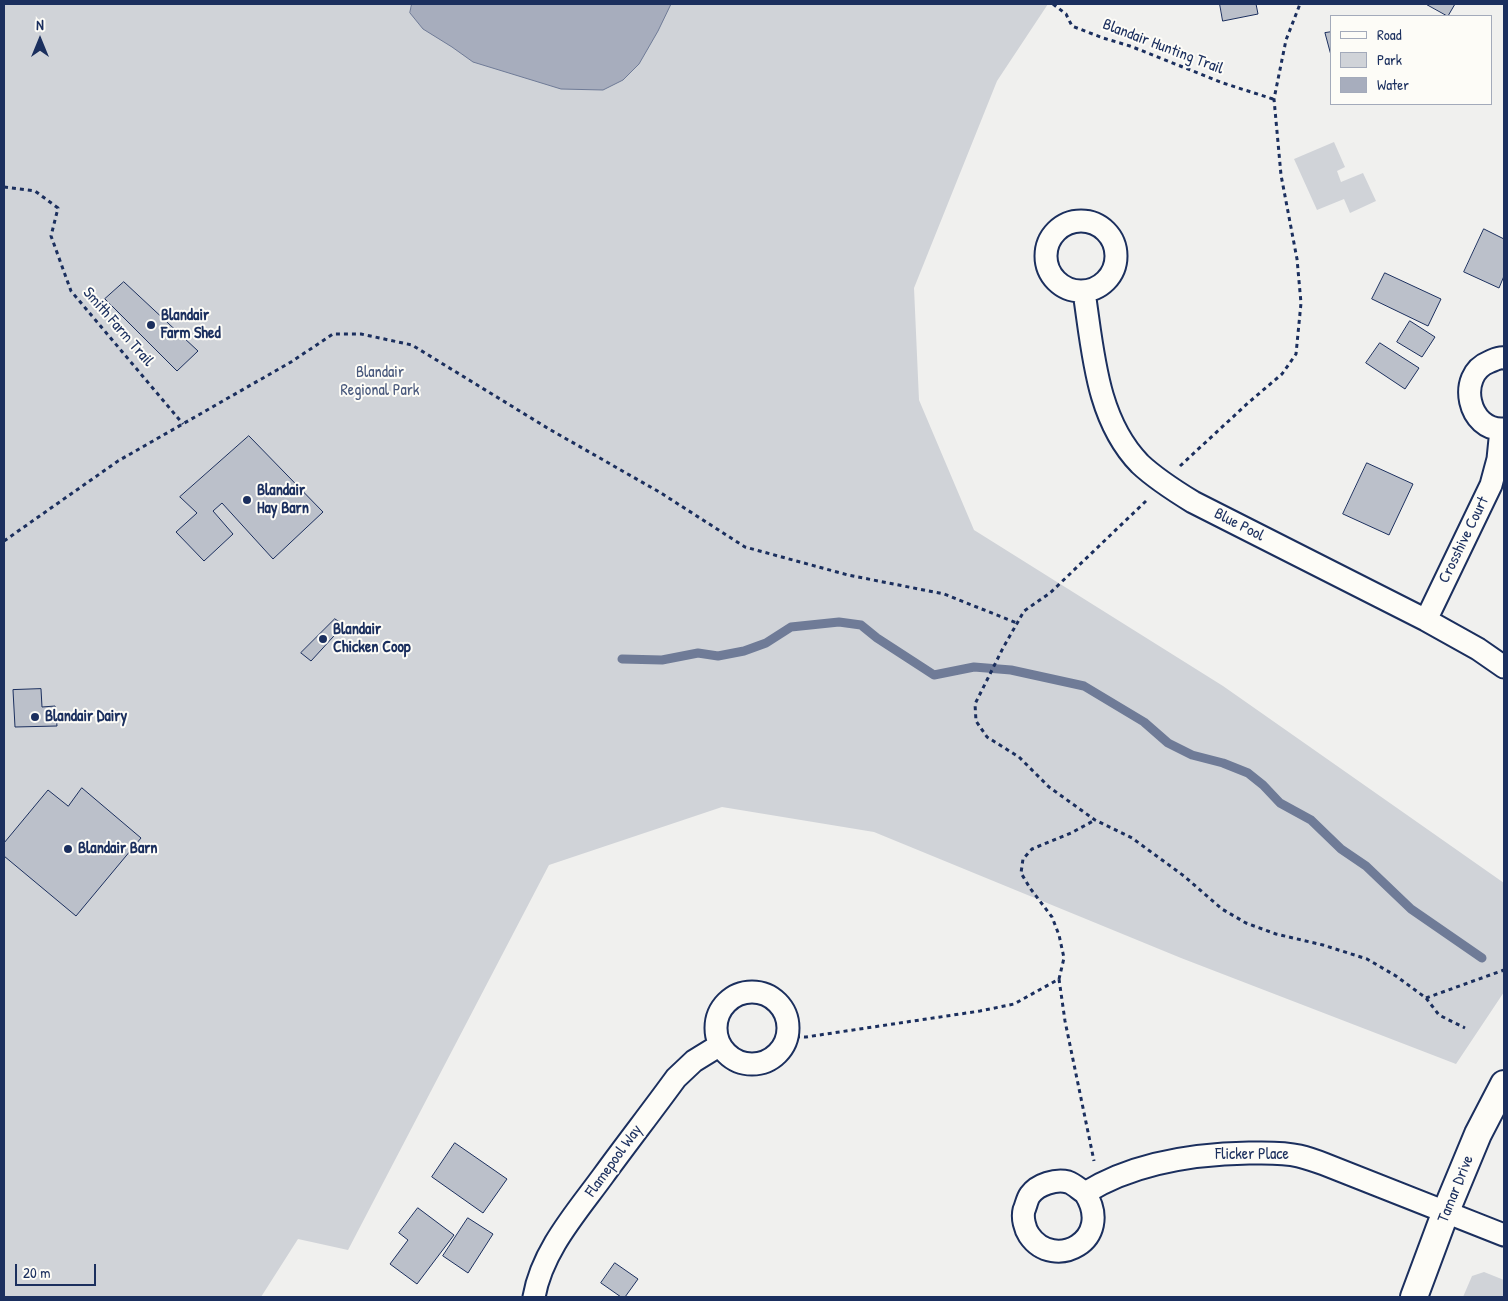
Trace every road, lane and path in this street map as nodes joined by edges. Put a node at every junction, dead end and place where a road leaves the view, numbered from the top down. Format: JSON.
{"nodes":[{"id":1,"x":1053,"y":4,"type":"edge"},
{"id":2,"x":1300,"y":4,"type":"edge"},
{"id":3,"x":1274,"y":99,"type":"junction"},
{"id":4,"x":4,"y":187,"type":"edge"},
{"id":5,"x":1084,"y":292,"type":"dead end"},
{"id":6,"x":1504,"y":358,"type":"edge"},
{"id":7,"x":183,"y":424,"type":"junction"},
{"id":8,"x":1502,"y":429,"type":"edge"},
{"id":9,"x":1164,"y":484,"type":"junction"},
{"id":10,"x":4,"y":541,"type":"edge"},
{"id":11,"x":1426,"y":620,"type":"junction"},
{"id":12,"x":1017,"y":623,"type":"junction"},
{"id":13,"x":1504,"y":667,"type":"edge"},
{"id":14,"x":1095,"y":820,"type":"junction"},
{"id":15,"x":1504,"y":970,"type":"edge"},
{"id":16,"x":1059,"y":979,"type":"junction"},
{"id":17,"x":1426,"y":998,"type":"junction"},
{"id":18,"x":1465,"y":1028,"type":"dead end"},
{"id":19,"x":788,"y":1036,"type":"junction"},
{"id":20,"x":720,"y":1045,"type":"junction"},
{"id":21,"x":1504,"y":1084,"type":"edge"},
{"id":22,"x":1092,"y":1188,"type":"joint"},
{"id":23,"x":1446,"y":1211,"type":"junction"},
{"id":24,"x":1504,"y":1236,"type":"edge"},
{"id":25,"x":534,"y":1297,"type":"edge"},
{"id":26,"x":1414,"y":1297,"type":"edge"}],
"edges":[{"from":1,"to":3,"type":"path","name":"Blandair Hunting Trail"},
{"from":2,"to":3,"type":"path"},
{"from":3,"to":9,"type":"path"},
{"from":4,"to":7,"type":"path","name":"Smith Farm Trail"},
{"from":5,"to":9,"type":"street","name":"Blue Pool"},
{"from":6,"to":8,"type":"street","name":"Crosshive Court"},
{"from":7,"to":10,"type":"path"},
{"from":7,"to":12,"type":"path"},
{"from":8,"to":11,"type":"street","name":"Crosshive Court"},
{"from":9,"to":11,"type":"street","name":"Blue Pool"},
{"from":9,"to":12,"type":"path"},
{"from":11,"to":13,"type":"street","name":"Blue Pool"},
{"from":12,"to":14,"type":"path"},
{"from":14,"to":16,"type":"path"},
{"from":14,"to":17,"type":"path"},
{"from":15,"to":17,"type":"path"},
{"from":16,"to":19,"type":"path"},
{"from":16,"to":22,"type":"path"},
{"from":17,"to":18,"type":"path"},
{"from":19,"to":20,"type":"street"},
{"from":19,"to":20,"type":"street"},
{"from":20,"to":25,"type":"street","name":"Flamepool Way"},
{"from":21,"to":23,"type":"street","name":"Tamar Drive"},
{"from":22,"to":23,"type":"street","name":"Flicker Place"},
{"from":23,"to":24,"type":"street","name":"Flicker Place"},
{"from":23,"to":26,"type":"street","name":"Tamar Drive"}]}
